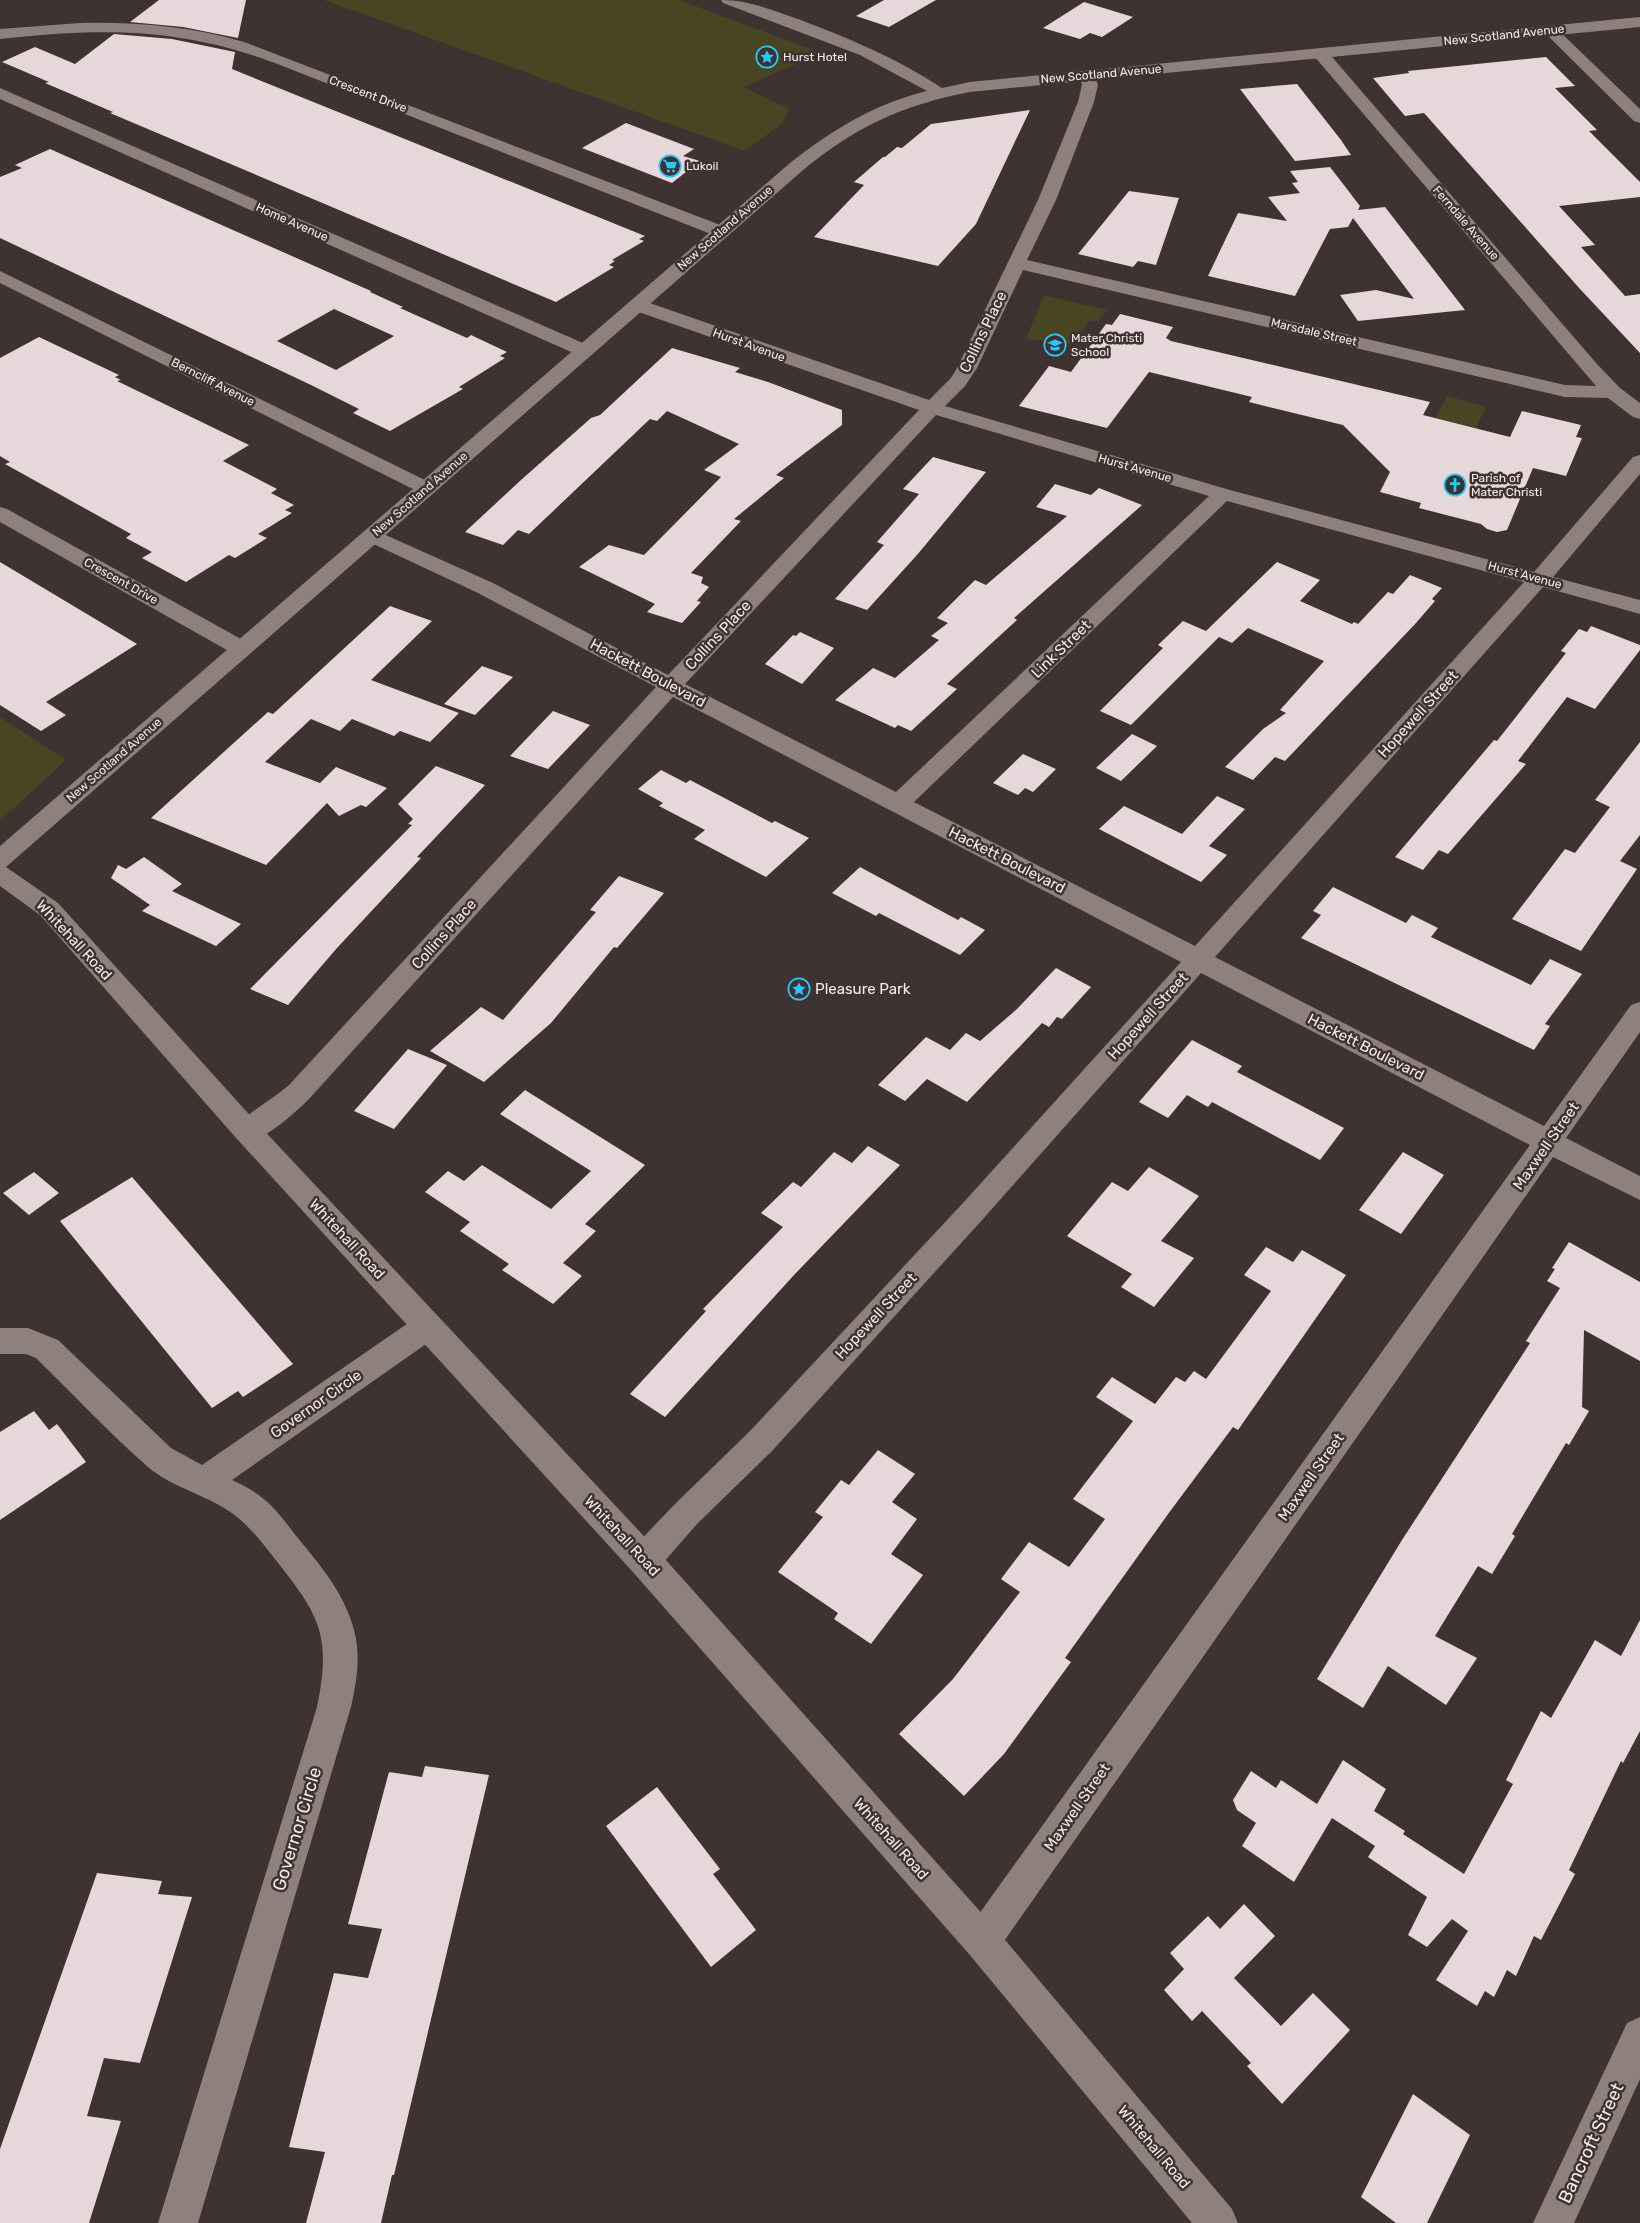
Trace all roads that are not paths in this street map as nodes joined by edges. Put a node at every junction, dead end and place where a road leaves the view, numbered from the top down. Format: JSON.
{"nodes":[{"id":1,"x":728,"y":0,"type":"edge"},
{"id":2,"x":1640,"y":22,"type":"edge"},
{"id":3,"x":1551,"y":31,"type":"junction"},
{"id":4,"x":0,"y":34,"type":"edge"},
{"id":5,"x":1320,"y":53,"type":"junction"},
{"id":6,"x":1087,"y":75,"type":"junction"},
{"id":7,"x":0,"y":93,"type":"edge"},
{"id":8,"x":940,"y":93,"type":"junction"},
{"id":9,"x":1640,"y":118,"type":"edge"},
{"id":10,"x":722,"y":232,"type":"junction"},
{"id":11,"x":1016,"y":263,"type":"junction"},
{"id":12,"x":0,"y":276,"type":"edge"},
{"id":13,"x":637,"y":306,"type":"junction"},
{"id":14,"x":585,"y":351,"type":"junction"},
{"id":15,"x":1613,"y":392,"type":"junction"},
{"id":16,"x":932,"y":408,"type":"junction"},
{"id":17,"x":1640,"y":413,"type":"edge"},
{"id":18,"x":1640,"y":461,"type":"edge"},
{"id":19,"x":426,"y":488,"type":"junction"},
{"id":20,"x":1223,"y":494,"type":"junction"},
{"id":21,"x":0,"y":513,"type":"edge"},
{"id":22,"x":372,"y":536,"type":"junction"},
{"id":23,"x":1539,"y":579,"type":"junction"},
{"id":24,"x":1640,"y":606,"type":"edge"},
{"id":25,"x":242,"y":649,"type":"junction"},
{"id":26,"x":671,"y":686,"type":"junction"},
{"id":27,"x":898,"y":804,"type":"junction"},
{"id":28,"x":0,"y":860,"type":"edge"},
{"id":29,"x":0,"y":874,"type":"edge"},
{"id":30,"x":1198,"y":960,"type":"junction"},
{"id":31,"x":1640,"y":1012,"type":"edge"},
{"id":32,"x":246,"y":1131,"type":"junction"},
{"id":33,"x":1549,"y":1142,"type":"junction"},
{"id":34,"x":1640,"y":1189,"type":"edge"},
{"id":35,"x":428,"y":1326,"type":"junction"},
{"id":36,"x":0,"y":1341,"type":"edge"},
{"id":37,"x":203,"y":1482,"type":"junction"},
{"id":38,"x":644,"y":1560,"type":"junction"},
{"id":39,"x":982,"y":1941,"type":"junction"},
{"id":40,"x":1640,"y":2036,"type":"edge"},
{"id":41,"x":178,"y":2223,"type":"edge"},
{"id":42,"x":1218,"y":2223,"type":"edge"},
{"id":43,"x":1553,"y":2223,"type":"edge"}],
"edges":[{"from":1,"to":8,"type":"street"},
{"from":2,"to":3,"type":"street","name":"New Scotland Avenue"},
{"from":3,"to":5,"type":"street","name":"New Scotland Avenue"},
{"from":3,"to":9,"type":"street"},
{"from":4,"to":10,"type":"street","name":"Crescent Drive"},
{"from":5,"to":6,"type":"street","name":"New Scotland Avenue"},
{"from":5,"to":15,"type":"street","name":"Ferndale Avenue"},
{"from":6,"to":8,"type":"street","name":"New Scotland Avenue"},
{"from":6,"to":11,"type":"street","name":"Collins Place"},
{"from":7,"to":14,"type":"street","name":"Home Avenue"},
{"from":8,"to":10,"type":"street","name":"New Scotland Avenue"},
{"from":10,"to":13,"type":"street","name":"New Scotland Avenue"},
{"from":11,"to":15,"type":"street","name":"Marsdale Street"},
{"from":11,"to":16,"type":"street","name":"Collins Place"},
{"from":12,"to":19,"type":"street","name":"Berncliff Avenue"},
{"from":13,"to":14,"type":"street","name":"New Scotland Avenue"},
{"from":13,"to":16,"type":"street","name":"Hurst Avenue"},
{"from":14,"to":19,"type":"street","name":"New Scotland Avenue"},
{"from":15,"to":17,"type":"street"},
{"from":16,"to":20,"type":"street","name":"Hurst Avenue"},
{"from":16,"to":26,"type":"street","name":"Collins Place"},
{"from":18,"to":23,"type":"street","name":"Hopewell Street"},
{"from":19,"to":22,"type":"street","name":"New Scotland Avenue"},
{"from":20,"to":23,"type":"street","name":"Hurst Avenue"},
{"from":20,"to":27,"type":"street","name":"Link Street"},
{"from":21,"to":25,"type":"street","name":"Crescent Drive"},
{"from":22,"to":25,"type":"street","name":"New Scotland Avenue"},
{"from":22,"to":26,"type":"street","name":"Hackett Boulevard"},
{"from":23,"to":24,"type":"street","name":"Hurst Avenue"},
{"from":23,"to":30,"type":"street","name":"Hopewell Street"},
{"from":25,"to":28,"type":"street","name":"New Scotland Avenue"},
{"from":26,"to":27,"type":"street","name":"Hackett Boulevard"},
{"from":26,"to":32,"type":"street","name":"Collins Place"},
{"from":27,"to":30,"type":"street","name":"Hackett Boulevard"},
{"from":29,"to":32,"type":"street","name":"Whitehall Road"},
{"from":30,"to":33,"type":"street","name":"Hackett Boulevard"},
{"from":30,"to":38,"type":"street","name":"Hopewell Street"},
{"from":31,"to":33,"type":"street","name":"Maxwell Street"},
{"from":32,"to":35,"type":"street","name":"Whitehall Road"},
{"from":33,"to":34,"type":"street","name":"Hackett Boulevard"},
{"from":33,"to":39,"type":"street","name":"Maxwell Street"},
{"from":35,"to":37,"type":"street","name":"Governor Circle"},
{"from":35,"to":38,"type":"street","name":"Whitehall Road"},
{"from":36,"to":37,"type":"street","name":"Governor Circle"},
{"from":37,"to":41,"type":"street","name":"Governor Circle"},
{"from":38,"to":39,"type":"street","name":"Whitehall Road"},
{"from":39,"to":42,"type":"street","name":"Whitehall Road"},
{"from":40,"to":43,"type":"street","name":"Bancroft Street"}]}
